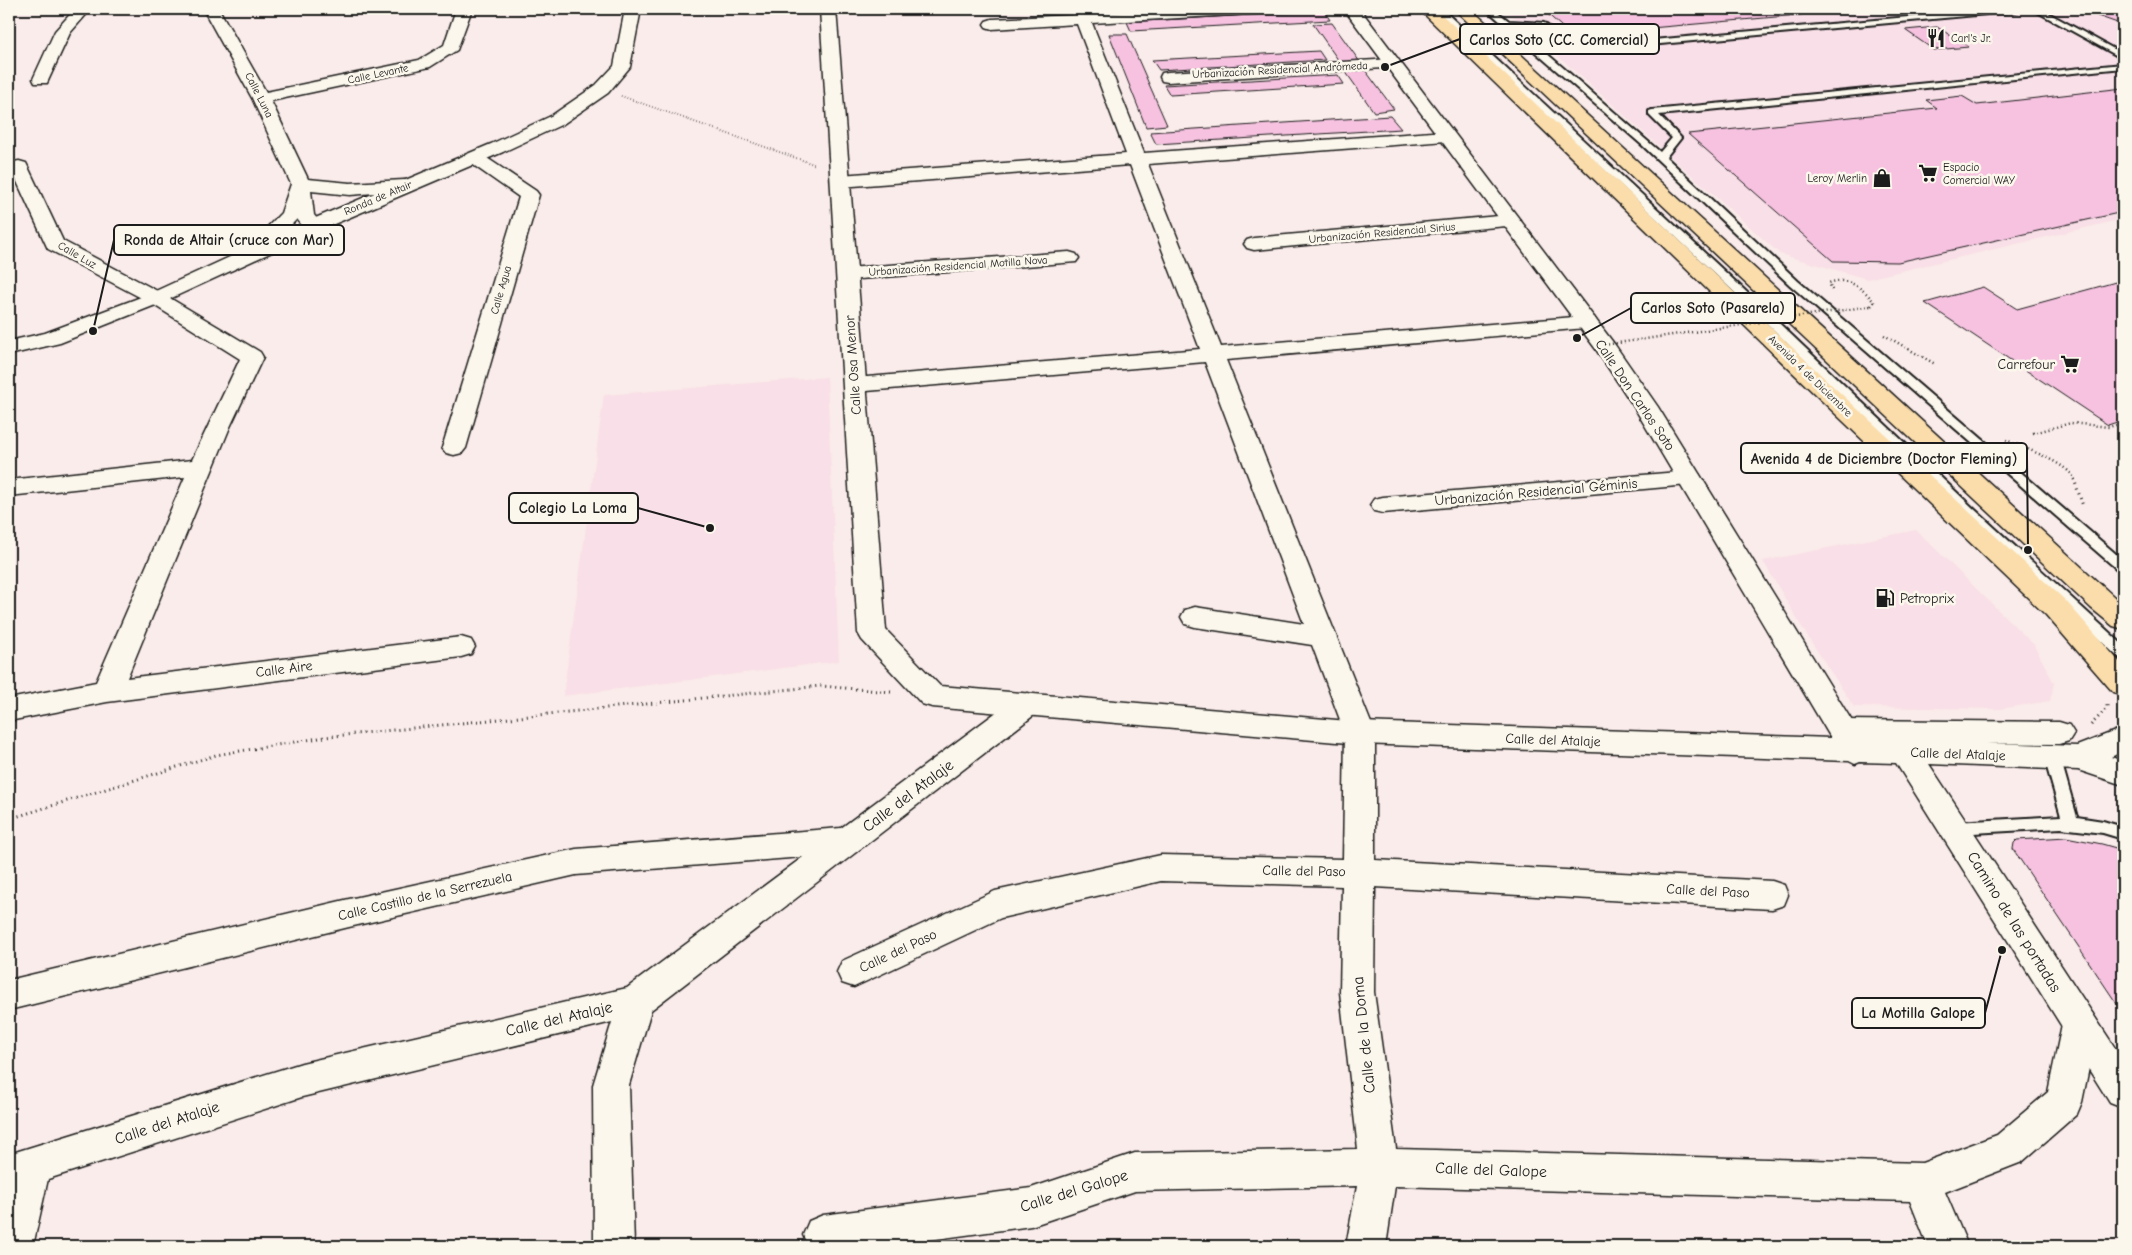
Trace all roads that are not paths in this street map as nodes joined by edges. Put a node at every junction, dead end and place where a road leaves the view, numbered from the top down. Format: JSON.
{"nodes":[{"id":1,"x":83,"y":9,"type":"edge"},
{"id":2,"x":212,"y":9,"type":"edge"},
{"id":3,"x":464,"y":9,"type":"edge"},
{"id":4,"x":633,"y":9,"type":"edge"},
{"id":5,"x":828,"y":9,"type":"edge"},
{"id":6,"x":1249,"y":9,"type":"edge"},
{"id":7,"x":1352,"y":9,"type":"edge"},
{"id":8,"x":1427,"y":9,"type":"edge"},
{"id":9,"x":1438,"y":9,"type":"edge"},
{"id":10,"x":1445,"y":9,"type":"edge"},
{"id":11,"x":1462,"y":9,"type":"edge"},
{"id":12,"x":1490,"y":9,"type":"edge"},
{"id":13,"x":2020,"y":9,"type":"edge"},
{"id":14,"x":2036,"y":9,"type":"edge"},
{"id":15,"x":1081,"y":14,"type":"edge"},
{"id":16,"x":1506,"y":23,"type":"junction"},
{"id":17,"x":992,"y":24,"type":"dead end"},
{"id":18,"x":2123,"y":57,"type":"edge"},
{"id":19,"x":1393,"y":64,"type":"junction"},
{"id":20,"x":2123,"y":66,"type":"edge"},
{"id":21,"x":1168,"y":77,"type":"dead end"},
{"id":22,"x":41,"y":79,"type":"dead end"},
{"id":23,"x":261,"y":98,"type":"junction"},
{"id":24,"x":1446,"y":136,"type":"junction"},
{"id":25,"x":475,"y":158,"type":"junction"},
{"id":26,"x":1137,"y":158,"type":"junction"},
{"id":27,"x":1660,"y":158,"type":"junction"},
{"id":28,"x":9,"y":168,"type":"edge"},
{"id":29,"x":840,"y":177,"type":"junction"},
{"id":30,"x":301,"y":184,"type":"junction"},
{"id":31,"x":404,"y":186,"type":"junction"},
{"id":32,"x":1510,"y":221,"type":"junction"},
{"id":33,"x":313,"y":226,"type":"junction"},
{"id":34,"x":1254,"y":244,"type":"dead end"},
{"id":35,"x":254,"y":252,"type":"junction"},
{"id":36,"x":1069,"y":258,"type":"dead end"},
{"id":37,"x":847,"y":274,"type":"junction"},
{"id":38,"x":156,"y":298,"type":"junction"},
{"id":39,"x":1586,"y":322,"type":"junction"},
{"id":40,"x":9,"y":348,"type":"edge"},
{"id":41,"x":1213,"y":356,"type":"junction"},
{"id":42,"x":855,"y":385,"type":"junction"},
{"id":43,"x":454,"y":448,"type":"dead end"},
{"id":44,"x":202,"y":467,"type":"junction"},
{"id":45,"x":1690,"y":479,"type":"junction"},
{"id":46,"x":9,"y":488,"type":"edge"},
{"id":47,"x":1383,"y":505,"type":"dead end"},
{"id":48,"x":2123,"y":567,"type":"edge"},
{"id":49,"x":1195,"y":616,"type":"dead end"},
{"id":50,"x":2123,"y":618,"type":"edge"},
{"id":51,"x":1323,"y":637,"type":"junction"},
{"id":52,"x":2123,"y":641,"type":"edge"},
{"id":53,"x":461,"y":647,"type":"dead end"},
{"id":54,"x":2123,"y":653,"type":"edge"},
{"id":55,"x":2123,"y":685,"type":"edge"},
{"id":56,"x":107,"y":691,"type":"junction"},
{"id":57,"x":932,"y":696,"type":"joint"},
{"id":58,"x":1028,"y":704,"type":"junction"},
{"id":59,"x":9,"y":710,"type":"edge"},
{"id":60,"x":1360,"y":733,"type":"junction"},
{"id":61,"x":2123,"y":739,"type":"edge"},
{"id":62,"x":1849,"y":741,"type":"junction"},
{"id":63,"x":2063,"y":750,"type":"junction"},
{"id":64,"x":1905,"y":752,"type":"junction"},
{"id":65,"x":2123,"y":773,"type":"edge"},
{"id":66,"x":2070,"y":821,"type":"junction"},
{"id":67,"x":1955,"y":828,"type":"junction"},
{"id":68,"x":2123,"y":833,"type":"edge"},
{"id":69,"x":849,"y":840,"type":"junction"},
{"id":70,"x":1359,"y":873,"type":"junction"},
{"id":71,"x":1772,"y":895,"type":"dead end"},
{"id":72,"x":854,"y":972,"type":"dead end"},
{"id":73,"x":9,"y":995,"type":"edge"},
{"id":74,"x":636,"y":1001,"type":"junction"},
{"id":75,"x":2080,"y":1024,"type":"junction"},
{"id":76,"x":2123,"y":1091,"type":"edge"},
{"id":77,"x":1379,"y":1167,"type":"junction"},
{"id":78,"x":20,"y":1169,"type":"edge"},
{"id":79,"x":1922,"y":1182,"type":"junction"},
{"id":80,"x":823,"y":1235,"type":"dead end"},
{"id":81,"x":13,"y":1246,"type":"edge"},
{"id":82,"x":614,"y":1246,"type":"edge"},
{"id":83,"x":1366,"y":1246,"type":"edge"},
{"id":84,"x":1948,"y":1246,"type":"edge"}],
"edges":[{"from":1,"to":22,"type":"street"},
{"from":2,"to":23,"type":"street","name":"Calle Luna"},
{"from":3,"to":23,"type":"street","name":"Calle Levante"},
{"from":4,"to":25,"type":"street","name":"Ronda de Altair"},
{"from":5,"to":29,"type":"street","name":"Calle Osa Menor"},
{"from":6,"to":15,"type":"street"},
{"from":7,"to":19,"type":"street","name":"Calle Don Carlos Soto"},
{"from":8,"to":55,"type":"main road","name":"Avenida 4 de Diciembre"},
{"from":9,"to":54,"type":"lane"},
{"from":10,"to":52,"type":"lane"},
{"from":11,"to":50,"type":"main road"},
{"from":12,"to":16,"type":"lane"},
{"from":13,"to":16,"type":"lane"},
{"from":14,"to":18,"type":"lane"},
{"from":15,"to":17,"type":"street"},
{"from":15,"to":26,"type":"street"},
{"from":16,"to":27,"type":"lane"},
{"from":19,"to":21,"type":"street","name":"Urbanización Residencial Andrómeda"},
{"from":19,"to":24,"type":"street","name":"Calle Don Carlos Soto"},
{"from":20,"to":27,"type":"lane"},
{"from":23,"to":30,"type":"street","name":"Calle Luna"},
{"from":24,"to":26,"type":"street"},
{"from":24,"to":32,"type":"street","name":"Calle Don Carlos Soto"},
{"from":25,"to":31,"type":"street","name":"Ronda de Altair"},
{"from":25,"to":43,"type":"street","name":"Calle Agua"},
{"from":26,"to":29,"type":"street"},
{"from":26,"to":41,"type":"street"},
{"from":27,"to":48,"type":"lane"},
{"from":28,"to":38,"type":"street","name":"Calle Luz"},
{"from":29,"to":37,"type":"street","name":"Calle Osa Menor"},
{"from":30,"to":31,"type":"street"},
{"from":30,"to":33,"type":"street","name":"Calle Luna"},
{"from":30,"to":35,"type":"street"},
{"from":31,"to":33,"type":"street","name":"Ronda de Altair"},
{"from":32,"to":34,"type":"street","name":"Urbanización Residencial Sirius"},
{"from":32,"to":39,"type":"street","name":"Calle Don Carlos Soto"},
{"from":33,"to":35,"type":"street","name":"Ronda de Altair"},
{"from":35,"to":38,"type":"street","name":"Ronda de Altair"},
{"from":36,"to":37,"type":"street","name":"Urbanización Residencial Motilla Nova"},
{"from":37,"to":42,"type":"street","name":"Calle Osa Menor"},
{"from":38,"to":40,"type":"street","name":"Ronda de Altair"},
{"from":38,"to":44,"type":"street"},
{"from":39,"to":41,"type":"street"},
{"from":39,"to":45,"type":"street","name":"Calle Don Carlos Soto"},
{"from":41,"to":42,"type":"street"},
{"from":41,"to":51,"type":"street"},
{"from":42,"to":57,"type":"street","name":"Calle Osa Menor"},
{"from":44,"to":46,"type":"street"},
{"from":44,"to":56,"type":"street"},
{"from":45,"to":47,"type":"street","name":"Urbanización Residencial Géminis"},
{"from":45,"to":62,"type":"street","name":"Calle Don Carlos Soto"},
{"from":49,"to":51,"type":"street"},
{"from":51,"to":60,"type":"street"},
{"from":53,"to":56,"type":"street","name":"Calle Aire"},
{"from":56,"to":59,"type":"street","name":"Calle Aire"},
{"from":57,"to":58,"type":"street","name":"Calle del Atalaje"},
{"from":58,"to":60,"type":"street","name":"Calle del Atalaje"},
{"from":58,"to":69,"type":"street","name":"Calle del Atalaje"},
{"from":60,"to":62,"type":"street","name":"Calle del Atalaje"},
{"from":60,"to":70,"type":"street","name":"Calle de la Doma"},
{"from":61,"to":63,"type":"street","name":"Calle del Atalaje"},
{"from":62,"to":63,"type":"street"},
{"from":62,"to":64,"type":"street","name":"Calle del Atalaje"},
{"from":63,"to":64,"type":"street","name":"Calle del Atalaje"},
{"from":63,"to":65,"type":"street","name":"Calle del Atalaje"},
{"from":63,"to":66,"type":"lane"},
{"from":64,"to":67,"type":"street","name":"Camino de las portadas"},
{"from":66,"to":67,"type":"lane"},
{"from":66,"to":68,"type":"lane"},
{"from":67,"to":75,"type":"street","name":"Camino de las portadas"},
{"from":69,"to":73,"type":"street","name":"Calle Castillo de la Serrezuela"},
{"from":69,"to":74,"type":"street","name":"Calle del Atalaje"},
{"from":70,"to":71,"type":"street","name":"Calle del Paso"},
{"from":70,"to":72,"type":"street","name":"Calle del Paso"},
{"from":70,"to":77,"type":"street","name":"Calle de la Doma"},
{"from":74,"to":78,"type":"street","name":"Calle del Atalaje"},
{"from":74,"to":82,"type":"street"},
{"from":75,"to":76,"type":"street","name":"Camino de las portadas"},
{"from":75,"to":79,"type":"street","name":"Calle del Galope"},
{"from":77,"to":79,"type":"street","name":"Calle del Galope"},
{"from":77,"to":80,"type":"street","name":"Calle del Galope"},
{"from":77,"to":83,"type":"street","name":"Calle de la Doma"},
{"from":78,"to":81,"type":"street"},
{"from":79,"to":84,"type":"street"}]}
